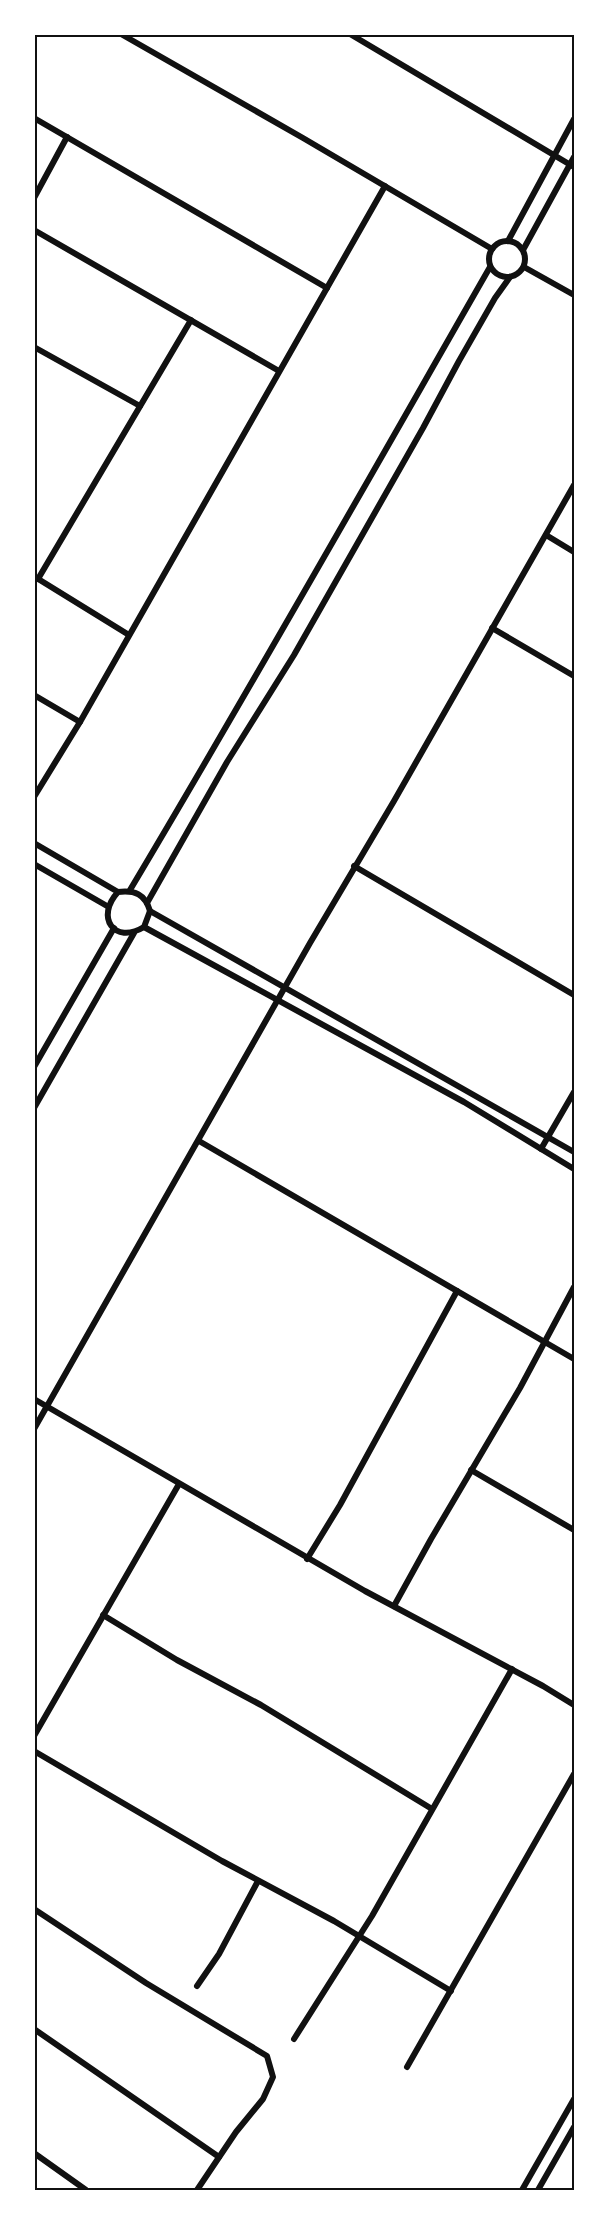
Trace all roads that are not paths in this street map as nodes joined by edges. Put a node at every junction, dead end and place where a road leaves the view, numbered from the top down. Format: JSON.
{"nodes":[{"id":1,"x":121,"y":34,"type":"edge"},
{"id":2,"x":350,"y":34,"type":"edge"},
{"id":3,"x":34,"y":118,"type":"edge"},
{"id":4,"x":574,"y":119,"type":"edge"},
{"id":5,"x":67,"y":137,"type":"junction"},
{"id":6,"x":555,"y":155,"type":"junction"},
{"id":7,"x":574,"y":157,"type":"edge"},
{"id":8,"x":573,"y":166,"type":"edge"},
{"id":9,"x":385,"y":186,"type":"junction"},
{"id":10,"x":34,"y":198,"type":"edge"},
{"id":11,"x":34,"y":231,"type":"edge"},
{"id":12,"x":508,"y":241,"type":"junction"},
{"id":13,"x":492,"y":249,"type":"junction"},
{"id":14,"x":523,"y":250,"type":"junction"},
{"id":15,"x":490,"y":267,"type":"junction"},
{"id":16,"x":524,"y":267,"type":"junction"},
{"id":17,"x":510,"y":278,"type":"junction"},
{"id":18,"x":327,"y":288,"type":"junction"},
{"id":19,"x":574,"y":295,"type":"edge"},
{"id":20,"x":191,"y":320,"type":"junction"},
{"id":21,"x":34,"y":347,"type":"edge"},
{"id":22,"x":279,"y":371,"type":"junction"},
{"id":23,"x":140,"y":406,"type":"junction"},
{"id":24,"x":574,"y":485,"type":"edge"},
{"id":25,"x":546,"y":535,"type":"junction"},
{"id":26,"x":574,"y":552,"type":"edge"},
{"id":27,"x":36,"y":578,"type":"edge"},
{"id":28,"x":492,"y":628,"type":"junction"},
{"id":29,"x":129,"y":634,"type":"junction"},
{"id":30,"x":574,"y":676,"type":"edge"},
{"id":31,"x":34,"y":695,"type":"edge"},
{"id":32,"x":80,"y":722,"type":"junction"},
{"id":33,"x":34,"y":797,"type":"edge"},
{"id":34,"x":34,"y":843,"type":"edge"},
{"id":35,"x":34,"y":864,"type":"edge"},
{"id":36,"x":354,"y":866,"type":"junction"},
{"id":37,"x":130,"y":890,"type":"junction"},
{"id":38,"x":118,"y":892,"type":"junction"},
{"id":39,"x":147,"y":903,"type":"junction"},
{"id":40,"x":107,"y":906,"type":"junction"},
{"id":41,"x":150,"y":911,"type":"junction"},
{"id":42,"x":144,"y":927,"type":"junction"},
{"id":43,"x":114,"y":928,"type":"junction"},
{"id":44,"x":134,"y":933,"type":"junction"},
{"id":45,"x":285,"y":987,"type":"junction"},
{"id":46,"x":574,"y":995,"type":"edge"},
{"id":47,"x":278,"y":1000,"type":"junction"},
{"id":48,"x":34,"y":1067,"type":"edge"},
{"id":49,"x":574,"y":1092,"type":"edge"},
{"id":50,"x":34,"y":1108,"type":"edge"},
{"id":51,"x":549,"y":1137,"type":"junction"},
{"id":52,"x":199,"y":1142,"type":"junction"},
{"id":53,"x":541,"y":1149,"type":"junction"},
{"id":54,"x":574,"y":1152,"type":"edge"},
{"id":55,"x":574,"y":1169,"type":"edge"},
{"id":56,"x":574,"y":1287,"type":"edge"},
{"id":57,"x":457,"y":1291,"type":"junction"},
{"id":58,"x":545,"y":1342,"type":"junction"},
{"id":59,"x":574,"y":1359,"type":"edge"},
{"id":60,"x":34,"y":1399,"type":"edge"},
{"id":61,"x":47,"y":1407,"type":"junction"},
{"id":62,"x":34,"y":1429,"type":"edge"},
{"id":63,"x":471,"y":1470,"type":"junction"},
{"id":64,"x":179,"y":1484,"type":"junction"},
{"id":65,"x":574,"y":1530,"type":"edge"},
{"id":66,"x":307,"y":1559,"type":"junction"},
{"id":67,"x":394,"y":1606,"type":"junction"},
{"id":68,"x":103,"y":1615,"type":"junction"},
{"id":69,"x":512,"y":1669,"type":"junction"},
{"id":70,"x":574,"y":1705,"type":"edge"},
{"id":71,"x":34,"y":1736,"type":"edge"},
{"id":72,"x":34,"y":1751,"type":"edge"},
{"id":73,"x":574,"y":1774,"type":"edge"},
{"id":74,"x":432,"y":1809,"type":"junction"},
{"id":75,"x":258,"y":1881,"type":"junction"},
{"id":76,"x":34,"y":1909,"type":"edge"},
{"id":77,"x":358,"y":1936,"type":"junction"},
{"id":78,"x":197,"y":1986,"type":"dead end"},
{"id":79,"x":451,"y":1991,"type":"junction"},
{"id":80,"x":34,"y":2029,"type":"edge"},
{"id":81,"x":294,"y":2039,"type":"dead end"},
{"id":82,"x":407,"y":2067,"type":"dead end"},
{"id":83,"x":574,"y":2099,"type":"edge"},
{"id":84,"x":574,"y":2127,"type":"edge"},
{"id":85,"x":34,"y":2152,"type":"edge"},
{"id":86,"x":219,"y":2157,"type":"junction"},
{"id":87,"x":86,"y":2190,"type":"edge"},
{"id":88,"x":197,"y":2190,"type":"edge"},
{"id":89,"x":522,"y":2190,"type":"edge"},
{"id":90,"x":538,"y":2190,"type":"edge"}],
"edges":[{"from":1,"to":9,"type":"street"},
{"from":2,"to":6,"type":"street"},
{"from":3,"to":5,"type":"street"},
{"from":4,"to":6,"type":"street"},
{"from":5,"to":10,"type":"street"},
{"from":5,"to":18,"type":"street"},
{"from":6,"to":8,"type":"street"},
{"from":6,"to":12,"type":"street"},
{"from":7,"to":8,"type":"street"},
{"from":8,"to":14,"type":"street"},
{"from":9,"to":13,"type":"street"},
{"from":9,"to":18,"type":"street"},
{"from":11,"to":20,"type":"street"},
{"from":12,"to":13,"type":"street"},
{"from":12,"to":14,"type":"street"},
{"from":13,"to":15,"type":"street"},
{"from":14,"to":16,"type":"street"},
{"from":15,"to":17,"type":"street"},
{"from":15,"to":37,"type":"street"},
{"from":16,"to":17,"type":"street"},
{"from":16,"to":19,"type":"street"},
{"from":17,"to":39,"type":"street"},
{"from":18,"to":22,"type":"street"},
{"from":20,"to":22,"type":"street"},
{"from":20,"to":23,"type":"street"},
{"from":21,"to":23,"type":"street"},
{"from":22,"to":29,"type":"street"},
{"from":23,"to":27,"type":"street"},
{"from":24,"to":25,"type":"street"},
{"from":25,"to":26,"type":"street"},
{"from":25,"to":28,"type":"street"},
{"from":27,"to":29,"type":"street"},
{"from":28,"to":30,"type":"street"},
{"from":28,"to":36,"type":"street"},
{"from":29,"to":32,"type":"street"},
{"from":31,"to":32,"type":"street"},
{"from":32,"to":33,"type":"street"},
{"from":34,"to":38,"type":"street"},
{"from":35,"to":40,"type":"street"},
{"from":36,"to":45,"type":"street"},
{"from":36,"to":46,"type":"street"},
{"from":37,"to":38,"type":"street"},
{"from":37,"to":39,"type":"street"},
{"from":38,"to":40,"type":"street"},
{"from":39,"to":41,"type":"street"},
{"from":40,"to":43,"type":"street"},
{"from":41,"to":42,"type":"street"},
{"from":41,"to":45,"type":"street"},
{"from":42,"to":44,"type":"street"},
{"from":42,"to":47,"type":"street"},
{"from":43,"to":44,"type":"street"},
{"from":43,"to":48,"type":"street"},
{"from":44,"to":50,"type":"street"},
{"from":45,"to":47,"type":"street"},
{"from":45,"to":51,"type":"street"},
{"from":47,"to":52,"type":"street"},
{"from":47,"to":53,"type":"street"},
{"from":49,"to":51,"type":"street"},
{"from":51,"to":53,"type":"street"},
{"from":51,"to":54,"type":"street"},
{"from":52,"to":57,"type":"street"},
{"from":52,"to":61,"type":"street"},
{"from":53,"to":55,"type":"street"},
{"from":56,"to":58,"type":"street"},
{"from":57,"to":58,"type":"street"},
{"from":57,"to":66,"type":"street"},
{"from":58,"to":59,"type":"street"},
{"from":58,"to":63,"type":"street"},
{"from":60,"to":61,"type":"street"},
{"from":61,"to":62,"type":"street"},
{"from":61,"to":64,"type":"street"},
{"from":63,"to":65,"type":"street"},
{"from":63,"to":67,"type":"street"},
{"from":64,"to":66,"type":"street"},
{"from":64,"to":68,"type":"street"},
{"from":66,"to":67,"type":"street"},
{"from":67,"to":69,"type":"street"},
{"from":68,"to":71,"type":"street"},
{"from":68,"to":74,"type":"street"},
{"from":69,"to":70,"type":"street"},
{"from":69,"to":74,"type":"street"},
{"from":72,"to":75,"type":"street"},
{"from":73,"to":79,"type":"street"},
{"from":74,"to":77,"type":"street"},
{"from":75,"to":77,"type":"street"},
{"from":75,"to":78,"type":"street"},
{"from":76,"to":86,"type":"street"},
{"from":77,"to":79,"type":"street"},
{"from":77,"to":81,"type":"street"},
{"from":79,"to":82,"type":"street"},
{"from":80,"to":86,"type":"street"},
{"from":83,"to":89,"type":"street"},
{"from":84,"to":90,"type":"street"},
{"from":85,"to":87,"type":"street"},
{"from":86,"to":88,"type":"street"}]}
